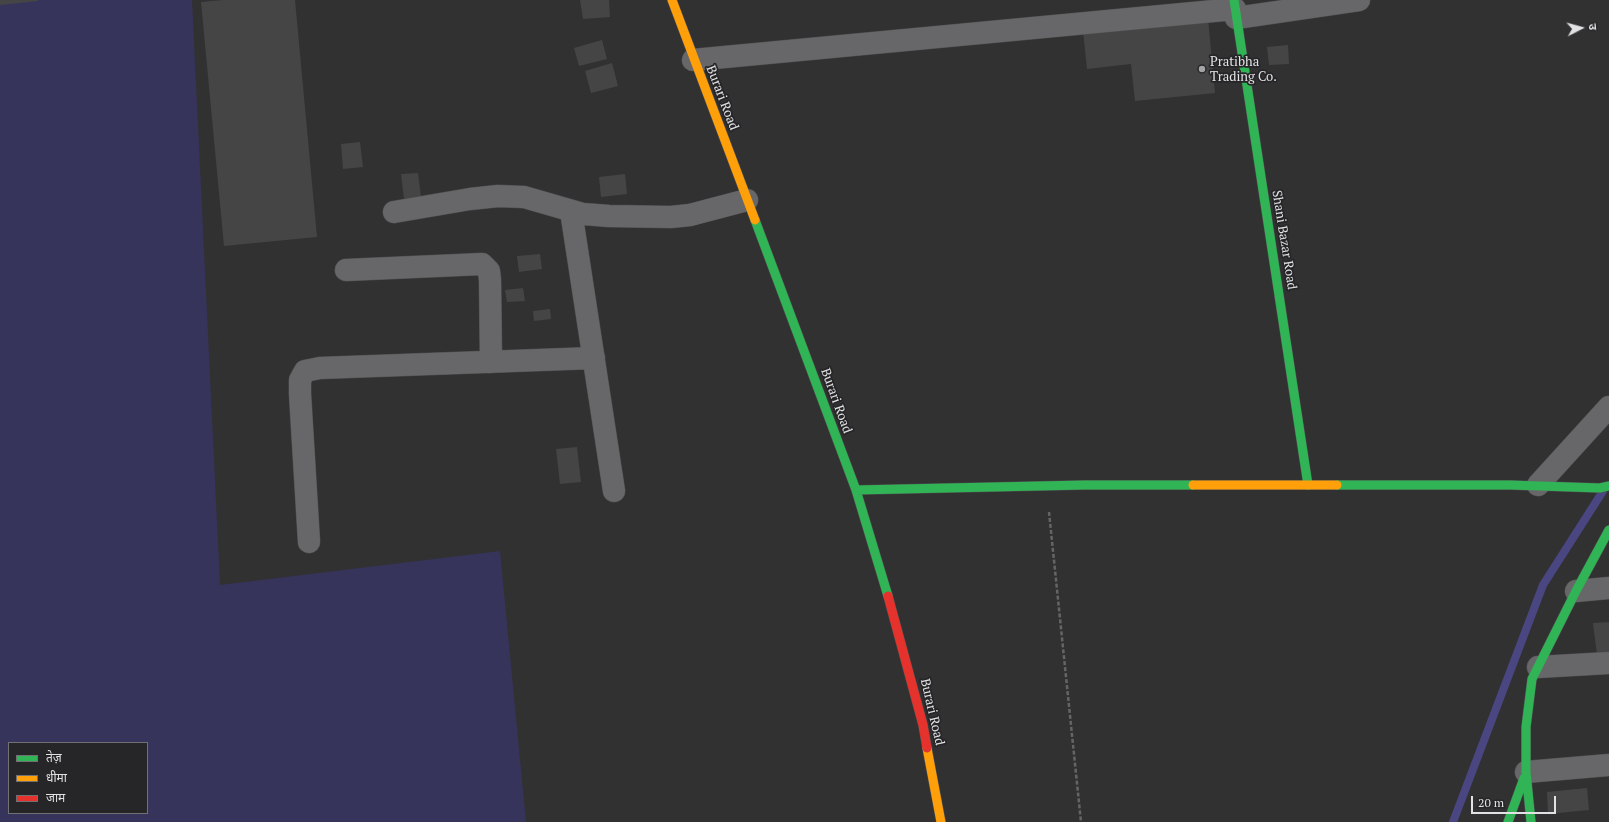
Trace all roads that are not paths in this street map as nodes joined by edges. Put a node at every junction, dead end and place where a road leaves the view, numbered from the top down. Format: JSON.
{"nodes":[{"id":1,"x":672,"y":0,"type":"edge"},
{"id":2,"x":1359,"y":0,"type":"edge"},
{"id":3,"x":1235,"y":9,"type":"edge"},
{"id":4,"x":693,"y":60,"type":"junction"},
{"id":5,"x":747,"y":200,"type":"junction"},
{"id":6,"x":571,"y":211,"type":"junction"},
{"id":7,"x":394,"y":212,"type":"dead end"},
{"id":8,"x":346,"y":270,"type":"dead end"},
{"id":9,"x":594,"y":358,"type":"junction"},
{"id":10,"x":491,"y":362,"type":"junction"},
{"id":11,"x":1609,"y":407,"type":"edge"},
{"id":12,"x":1308,"y":485,"type":"junction"},
{"id":13,"x":1538,"y":485,"type":"junction"},
{"id":14,"x":1605,"y":487,"type":"edge"},
{"id":15,"x":856,"y":490,"type":"junction"},
{"id":16,"x":614,"y":491,"type":"dead end"},
{"id":17,"x":1609,"y":530,"type":"edge"},
{"id":18,"x":309,"y":542,"type":"dead end"},
{"id":19,"x":1609,"y":588,"type":"edge"},
{"id":20,"x":1576,"y":591,"type":"junction"},
{"id":21,"x":1609,"y":663,"type":"edge"},
{"id":22,"x":1538,"y":667,"type":"junction"},
{"id":23,"x":1609,"y":765,"type":"edge"},
{"id":24,"x":1526,"y":772,"type":"junction"},
{"id":25,"x":941,"y":822,"type":"edge"},
{"id":26,"x":1508,"y":822,"type":"edge"},
{"id":27,"x":1531,"y":822,"type":"edge"}],
"edges":[{"from":1,"to":4,"type":"street","name":"Burari Road"},
{"from":2,"to":3,"type":"street"},
{"from":3,"to":4,"type":"street"},
{"from":3,"to":12,"type":"street","name":"Shani Bazar Road"},
{"from":4,"to":5,"type":"street","name":"Burari Road"},
{"from":5,"to":6,"type":"street"},
{"from":5,"to":15,"type":"street","name":"Burari Road"},
{"from":6,"to":7,"type":"street"},
{"from":6,"to":9,"type":"street"},
{"from":8,"to":10,"type":"street"},
{"from":9,"to":10,"type":"street"},
{"from":9,"to":16,"type":"street"},
{"from":10,"to":18,"type":"street"},
{"from":11,"to":13,"type":"street"},
{"from":12,"to":13,"type":"street"},
{"from":12,"to":15,"type":"street"},
{"from":13,"to":14,"type":"street"},
{"from":15,"to":25,"type":"street","name":"Burari Road"},
{"from":17,"to":20,"type":"street"},
{"from":19,"to":20,"type":"street"},
{"from":20,"to":22,"type":"street"},
{"from":21,"to":22,"type":"street"},
{"from":22,"to":24,"type":"street"},
{"from":23,"to":24,"type":"street"},
{"from":24,"to":26,"type":"street"},
{"from":24,"to":27,"type":"street"}]}
